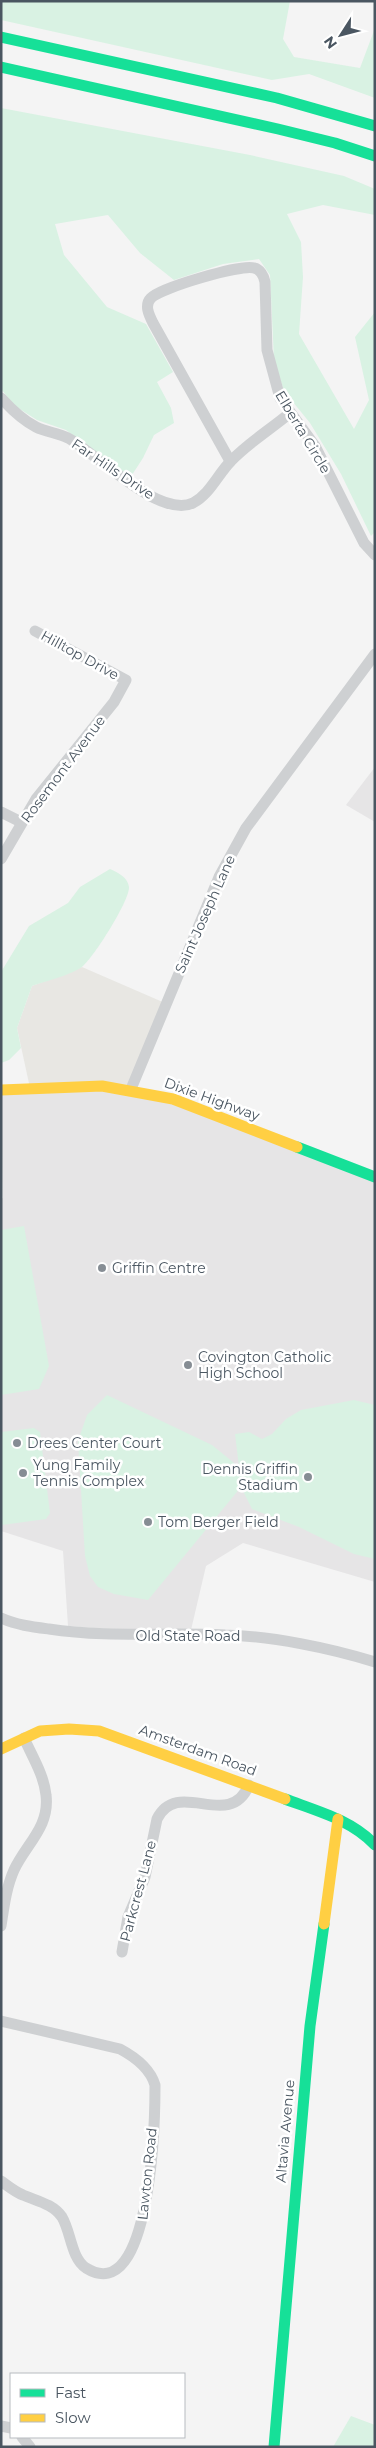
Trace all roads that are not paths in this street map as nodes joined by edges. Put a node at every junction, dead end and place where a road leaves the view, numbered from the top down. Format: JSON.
{"nodes":[{"id":1,"x":1,"y":37,"type":"edge"},
{"id":2,"x":1,"y":67,"type":"edge"},
{"id":3,"x":375,"y":126,"type":"edge"},
{"id":4,"x":375,"y":156,"type":"edge"},
{"id":5,"x":1,"y":398,"type":"edge"},
{"id":6,"x":290,"y":413,"type":"junction"},
{"id":7,"x":230,"y":461,"type":"junction"},
{"id":8,"x":375,"y":554,"type":"edge"},
{"id":9,"x":35,"y":631,"type":"dead end"},
{"id":10,"x":375,"y":654,"type":"edge"},
{"id":11,"x":126,"y":680,"type":"joint"},
{"id":12,"x":1,"y":812,"type":"edge"},
{"id":13,"x":21,"y":822,"type":"junction"},
{"id":14,"x":1,"y":859,"type":"edge"},
{"id":15,"x":131,"y":1089,"type":"junction"},
{"id":16,"x":1,"y":1090,"type":"edge"},
{"id":17,"x":375,"y":1177,"type":"edge"},
{"id":18,"x":1,"y":1618,"type":"edge"},
{"id":19,"x":375,"y":1662,"type":"edge"},
{"id":20,"x":24,"y":1738,"type":"junction"},
{"id":21,"x":1,"y":1749,"type":"edge"},
{"id":22,"x":249,"y":1785,"type":"junction"},
{"id":23,"x":338,"y":1819,"type":"junction"},
{"id":24,"x":375,"y":1845,"type":"edge"},
{"id":25,"x":1,"y":1926,"type":"edge"},
{"id":26,"x":122,"y":1952,"type":"dead end"},
{"id":27,"x":1,"y":2021,"type":"edge"},
{"id":28,"x":1,"y":2181,"type":"edge"},
{"id":29,"x":274,"y":2447,"type":"edge"}],
"edges":[{"from":1,"to":3,"type":"main road"},
{"from":2,"to":4,"type":"main road"},
{"from":5,"to":7,"type":"street","name":"Far Hills Drive"},
{"from":6,"to":7,"type":"street","name":"Far Hills Drive"},
{"from":6,"to":7,"type":"street","name":"Elberta Circle"},
{"from":6,"to":8,"type":"street","name":"Elberta Circle"},
{"from":9,"to":11,"type":"street","name":"Hilltop Drive"},
{"from":10,"to":15,"type":"street","name":"Saint Joseph Lane"},
{"from":11,"to":13,"type":"street","name":"Rosemont Avenue"},
{"from":12,"to":13,"type":"street"},
{"from":13,"to":14,"type":"street","name":"Rosemont Avenue"},
{"from":15,"to":16,"type":"main road","name":"Dixie Highway"},
{"from":15,"to":17,"type":"main road","name":"Dixie Highway"},
{"from":18,"to":19,"type":"street","name":"Old State Road"},
{"from":20,"to":21,"type":"main road","name":"Amsterdam Road"},
{"from":20,"to":22,"type":"main road","name":"Amsterdam Road"},
{"from":20,"to":25,"type":"street"},
{"from":22,"to":23,"type":"main road","name":"Amsterdam Road"},
{"from":22,"to":26,"type":"street","name":"Parkcrest Lane"},
{"from":23,"to":24,"type":"main road","name":"Amsterdam Road"},
{"from":23,"to":29,"type":"main road","name":"Altavia Avenue"},
{"from":27,"to":28,"type":"street","name":"Lawton Road"}]}
